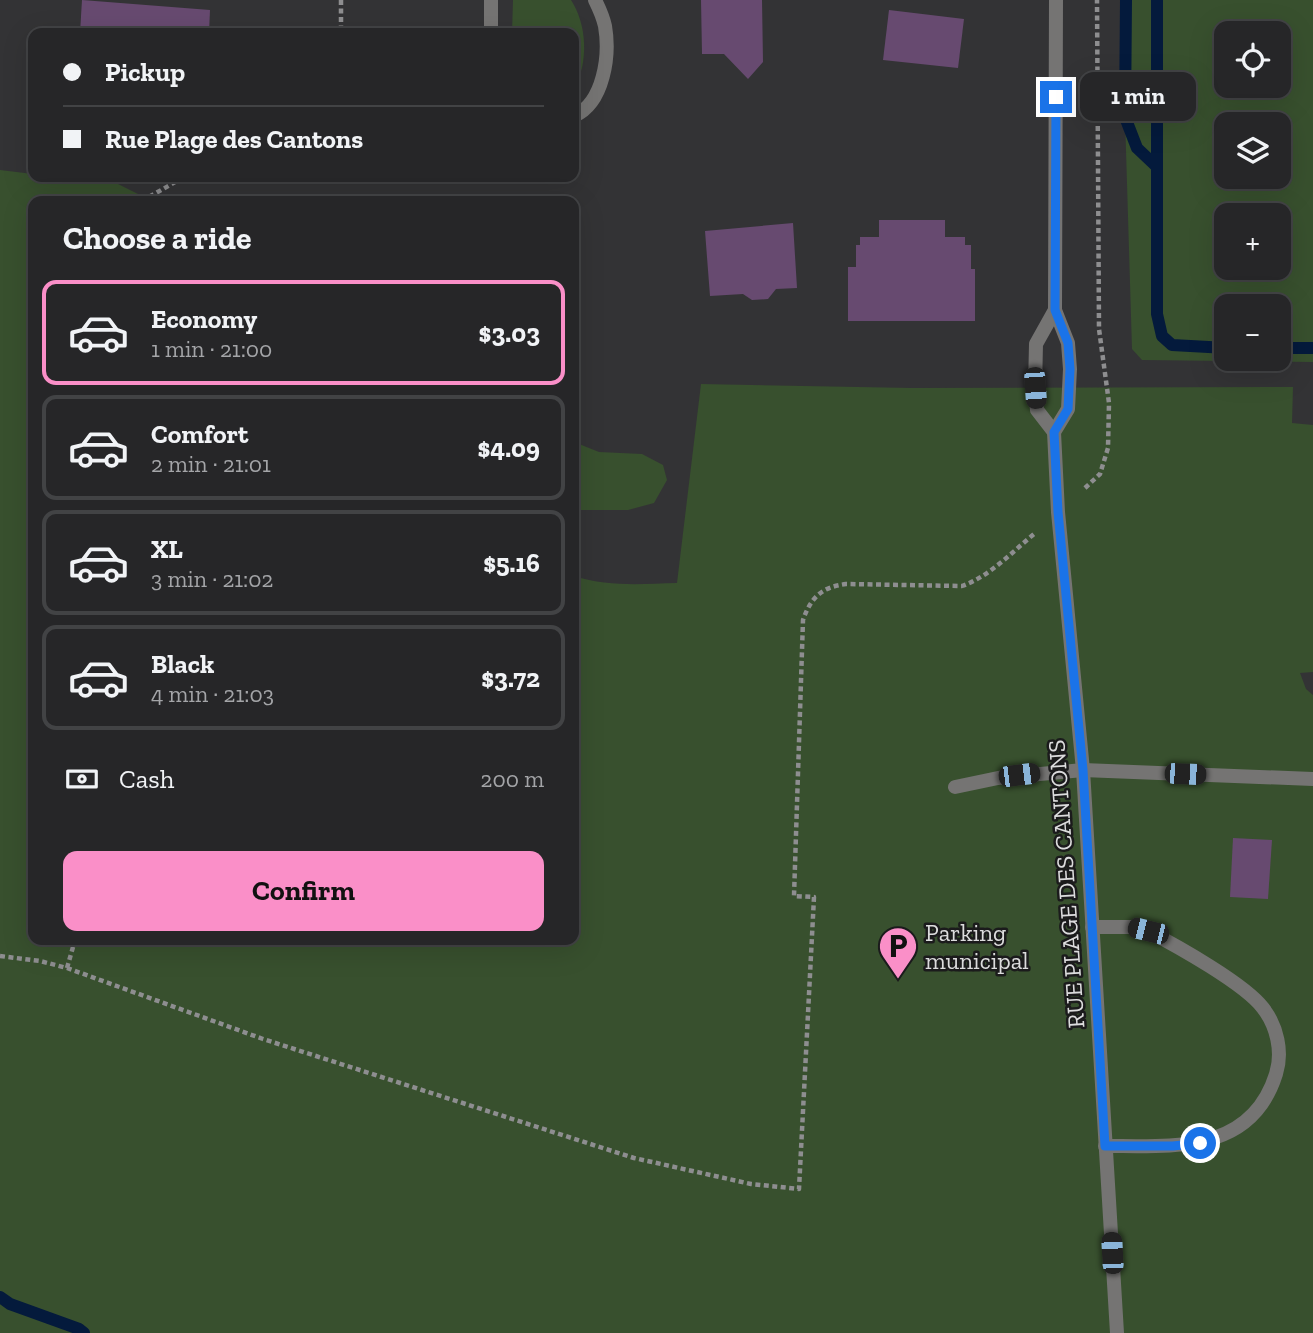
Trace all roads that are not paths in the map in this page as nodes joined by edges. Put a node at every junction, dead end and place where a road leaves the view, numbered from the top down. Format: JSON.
{"nodes":[{"id":1,"x":491,"y":0,"type":"edge"},
{"id":2,"x":595,"y":0,"type":"edge"},
{"id":3,"x":1056,"y":0,"type":"edge"},
{"id":4,"x":491,"y":28,"type":"edge"},
{"id":5,"x":579,"y":114,"type":"edge"},
{"id":6,"x":1055,"y":310,"type":"junction"},
{"id":7,"x":1054,"y":432,"type":"junction"},
{"id":8,"x":1083,"y":770,"type":"junction"},
{"id":9,"x":1313,"y":779,"type":"edge"},
{"id":10,"x":956,"y":787,"type":"dead end"},
{"id":11,"x":1092,"y":927,"type":"junction"},
{"id":12,"x":1105,"y":1146,"type":"junction"},
{"id":13,"x":1117,"y":1333,"type":"edge"}],
"edges":[{"from":1,"to":4,"type":"street"},
{"from":2,"to":5,"type":"street"},
{"from":3,"to":6,"type":"street","name":"RUE PLAGE DES CANTONS"},
{"from":6,"to":7,"type":"street","name":"RUE PLAGE DES CANTONS"},
{"from":6,"to":7,"type":"street","name":"RUE PLAGE DES CANTONS"},
{"from":7,"to":8,"type":"street","name":"RUE PLAGE DES CANTONS"},
{"from":8,"to":9,"type":"street"},
{"from":8,"to":10,"type":"street"},
{"from":8,"to":11,"type":"street","name":"RUE PLAGE DES CANTONS"},
{"from":11,"to":12,"type":"street","name":"RUE PLAGE DES CANTONS"},
{"from":11,"to":12,"type":"street"},
{"from":12,"to":13,"type":"street","name":"RUE PLAGE DES CANTONS"}]}
